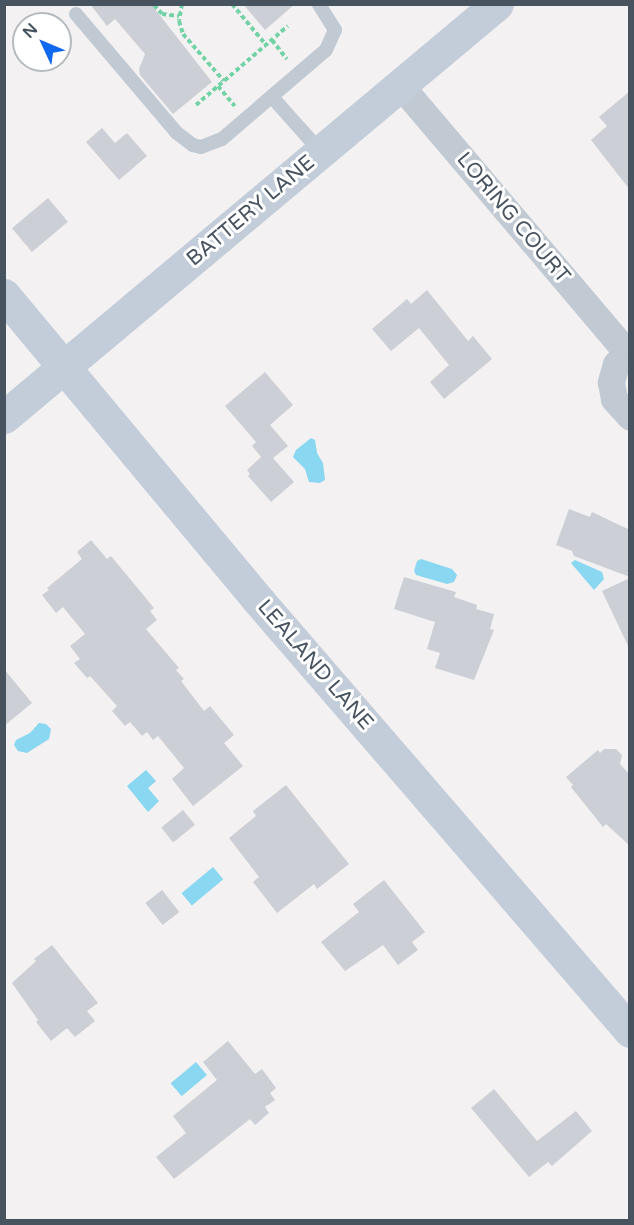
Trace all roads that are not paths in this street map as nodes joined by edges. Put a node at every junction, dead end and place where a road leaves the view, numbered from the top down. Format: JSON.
{"nodes":[{"id":1,"x":319,"y":4,"type":"edge"},
{"id":2,"x":497,"y":4,"type":"edge"},
{"id":3,"x":76,"y":14,"type":"dead end"},
{"id":4,"x":400,"y":86,"type":"junction"},
{"id":5,"x":272,"y":97,"type":"junction"},
{"id":6,"x":321,"y":152,"type":"junction"},
{"id":7,"x":4,"y":295,"type":"edge"},
{"id":8,"x":628,"y":350,"type":"edge"},
{"id":9,"x":65,"y":368,"type":"junction"},
{"id":10,"x":4,"y":417,"type":"edge"},
{"id":11,"x":630,"y":417,"type":"edge"},
{"id":12,"x":630,"y":1031,"type":"edge"}],
"edges":[{"from":1,"to":5,"type":"lane"},
{"from":2,"to":4,"type":"street","name":"BATTERY LANE"},
{"from":3,"to":5,"type":"lane"},
{"from":4,"to":6,"type":"street","name":"BATTERY LANE"},
{"from":4,"to":8,"type":"street","name":"LORING COURT"},
{"from":5,"to":6,"type":"lane"},
{"from":6,"to":9,"type":"street","name":"BATTERY LANE"},
{"from":7,"to":9,"type":"street","name":"LEALAND LANE"},
{"from":8,"to":11,"type":"street"},
{"from":9,"to":10,"type":"street","name":"BATTERY LANE"},
{"from":9,"to":12,"type":"street","name":"LEALAND LANE"}]}
